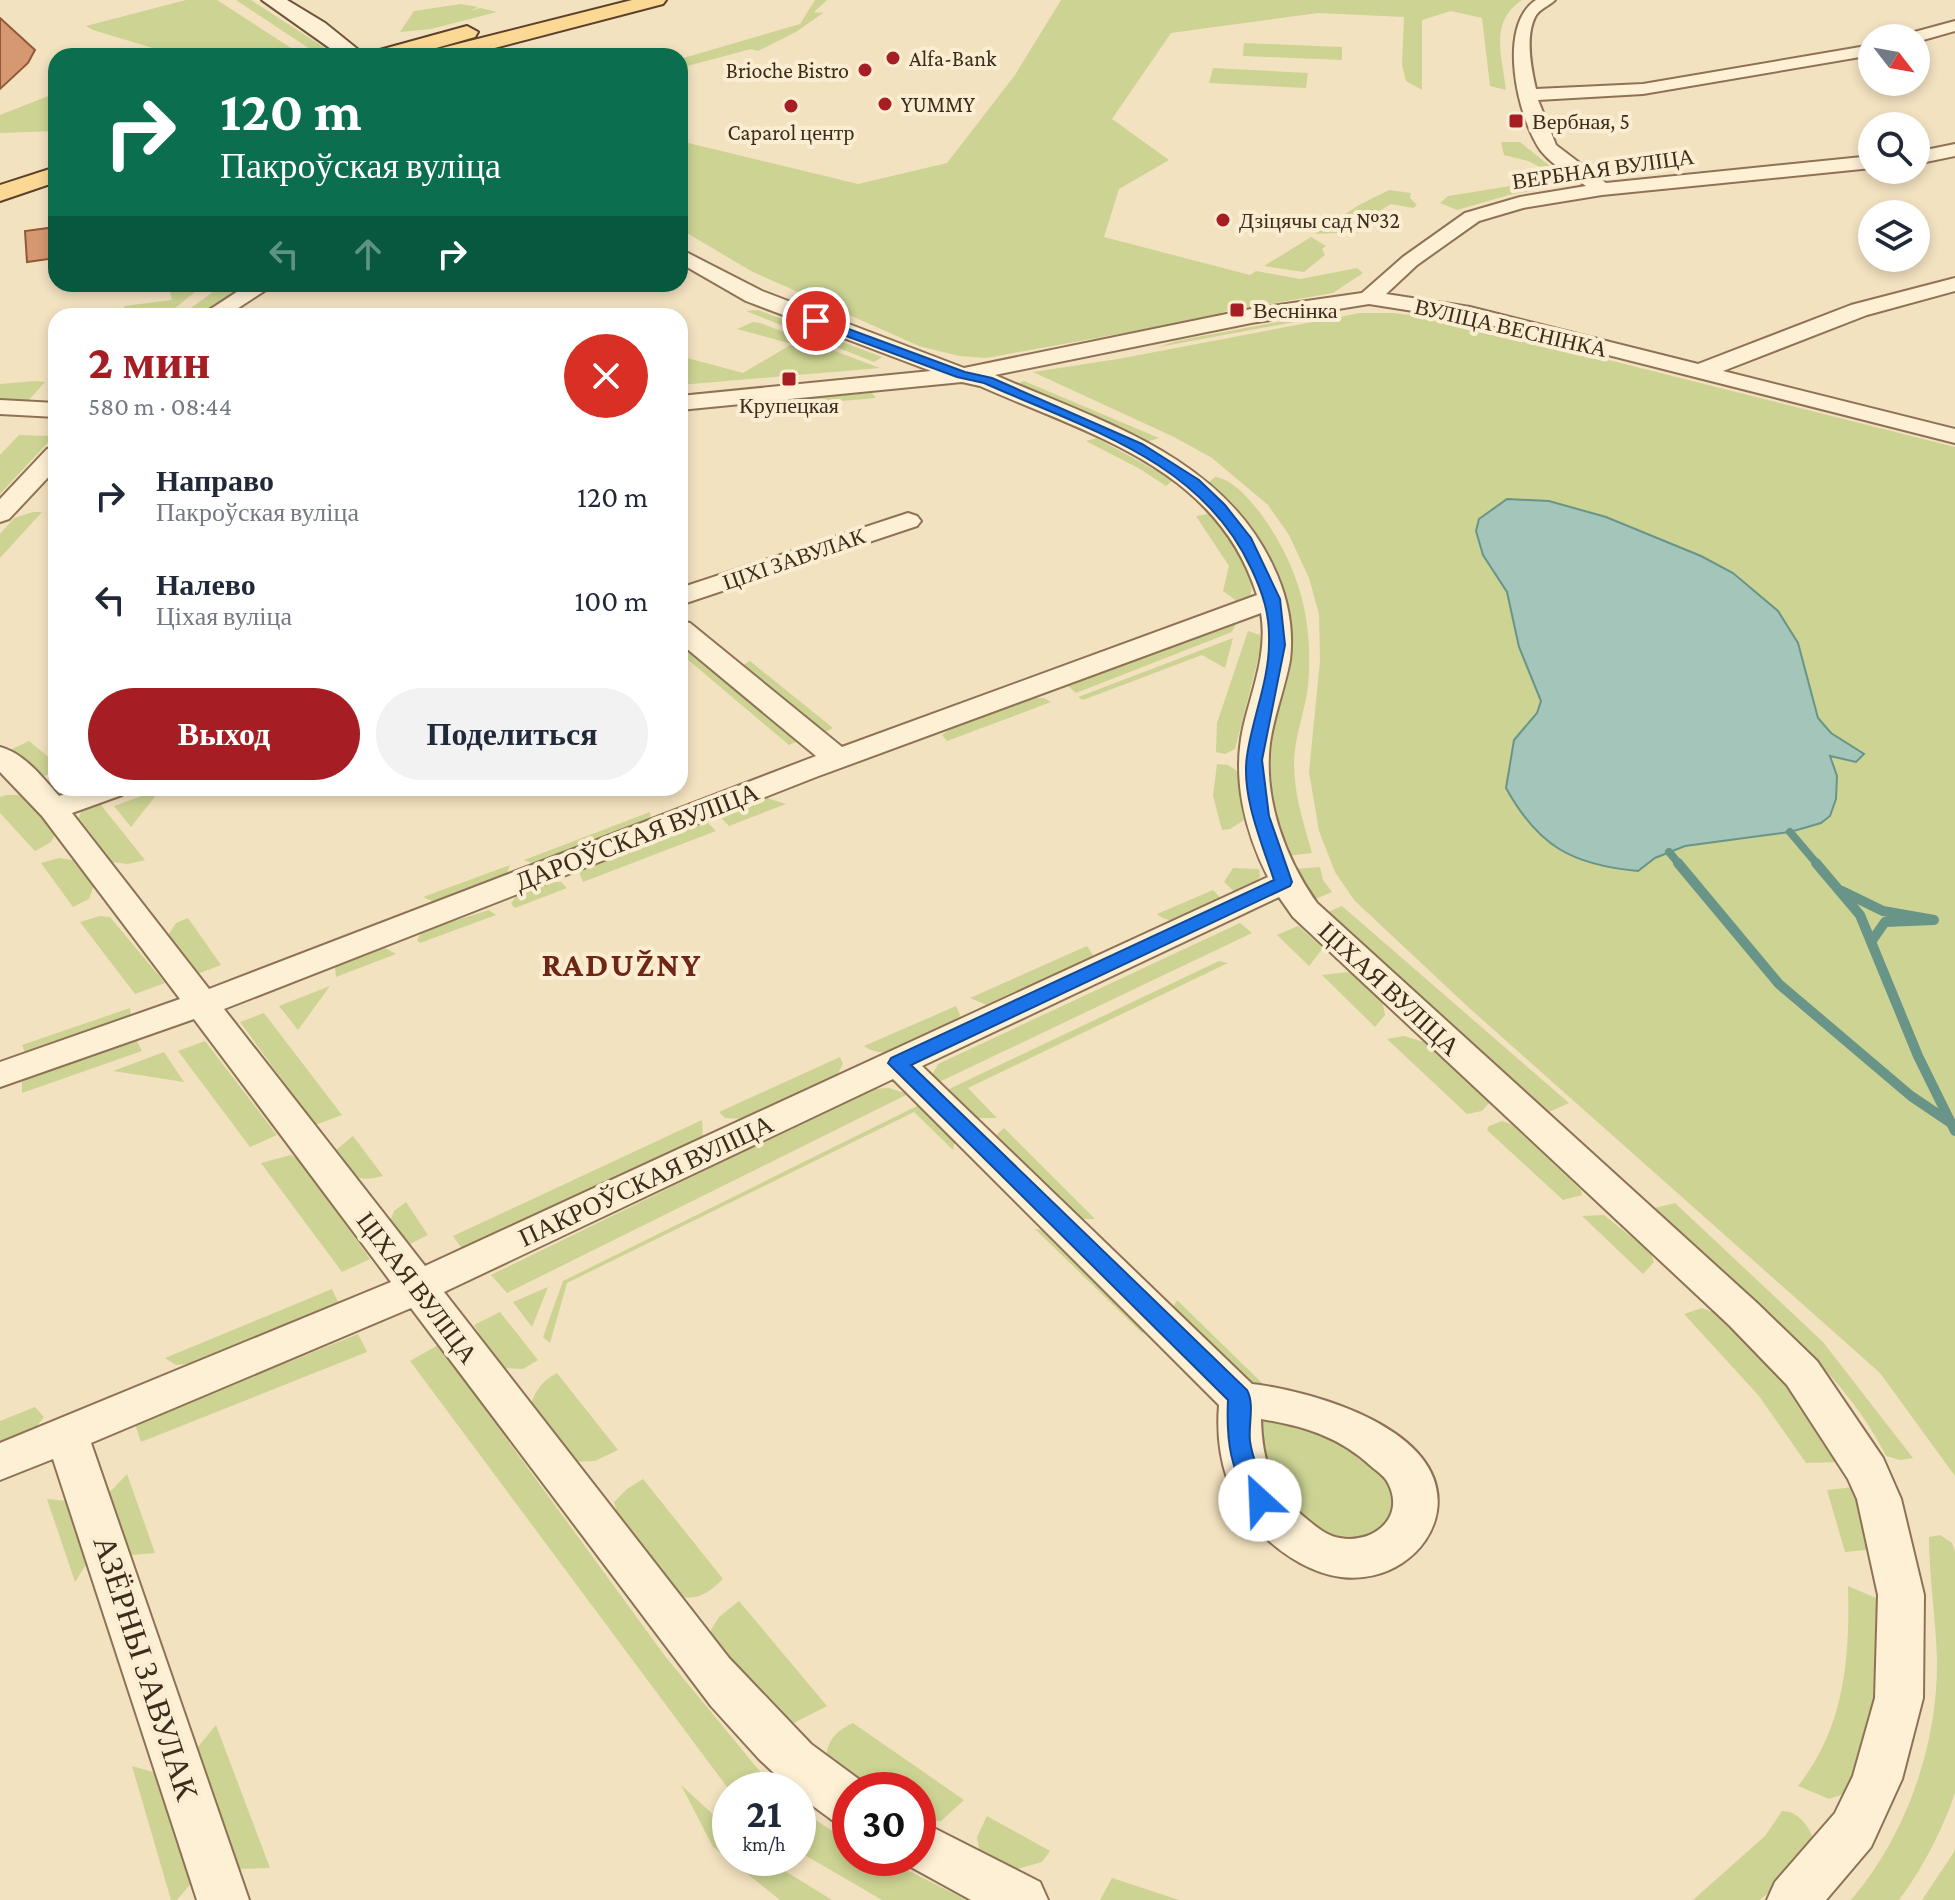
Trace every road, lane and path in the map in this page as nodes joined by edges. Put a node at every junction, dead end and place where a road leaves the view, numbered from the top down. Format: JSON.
{"nodes":[{"id":1,"x":272,"y":0,"type":"edge"},
{"id":2,"x":300,"y":0,"type":"edge"},
{"id":3,"x":590,"y":0,"type":"edge"},
{"id":4,"x":656,"y":0,"type":"edge"},
{"id":5,"x":1547,"y":0,"type":"edge"},
{"id":6,"x":1955,"y":26,"type":"edge"},
{"id":7,"x":1930,"y":33,"type":"edge"},
{"id":8,"x":345,"y":48,"type":"edge"},
{"id":9,"x":374,"y":48,"type":"edge"},
{"id":10,"x":412,"y":48,"type":"edge"},
{"id":11,"x":469,"y":48,"type":"edge"},
{"id":12,"x":1858,"y":52,"type":"edge"},
{"id":13,"x":1528,"y":95,"type":"junction"},
{"id":14,"x":1955,"y":150,"type":"edge"},
{"id":15,"x":1930,"y":155,"type":"edge"},
{"id":16,"x":48,"y":162,"type":"edge"},
{"id":17,"x":1858,"y":163,"type":"edge"},
{"id":18,"x":0,"y":177,"type":"edge"},
{"id":19,"x":48,"y":177,"type":"edge"},
{"id":20,"x":1612,"y":188,"type":"junction"},
{"id":21,"x":0,"y":193,"type":"edge"},
{"id":22,"x":688,"y":259,"type":"edge"},
{"id":23,"x":1955,"y":284,"type":"edge"},
{"id":24,"x":251,"y":292,"type":"edge"},
{"id":25,"x":1369,"y":298,"type":"junction"},
{"id":26,"x":224,"y":308,"type":"edge"},
{"id":27,"x":1699,"y":372,"type":"junction"},
{"id":28,"x":962,"y":375,"type":"junction"},
{"id":29,"x":688,"y":402,"type":"edge"},
{"id":30,"x":0,"y":407,"type":"edge"},
{"id":31,"x":48,"y":410,"type":"edge"},
{"id":32,"x":1955,"y":436,"type":"edge"},
{"id":33,"x":48,"y":463,"type":"edge"},
{"id":34,"x":0,"y":514,"type":"edge"},
{"id":35,"x":908,"y":521,"type":"dead end"},
{"id":36,"x":688,"y":594,"type":"edge"},
{"id":37,"x":1273,"y":599,"type":"junction"},
{"id":38,"x":688,"y":636,"type":"edge"},
{"id":39,"x":0,"y":756,"type":"edge"},
{"id":40,"x":839,"y":760,"type":"junction"},
{"id":41,"x":89,"y":796,"type":"edge"},
{"id":42,"x":53,"y":809,"type":"junction"},
{"id":43,"x":1284,"y":882,"type":"junction"},
{"id":44,"x":204,"y":1004,"type":"junction"},
{"id":45,"x":898,"y":1063,"type":"junction"},
{"id":46,"x":0,"y":1075,"type":"edge"},
{"id":47,"x":417,"y":1287,"type":"junction"},
{"id":48,"x":1241,"y":1400,"type":"junction"},
{"id":49,"x":66,"y":1436,"type":"junction"},
{"id":50,"x":0,"y":1462,"type":"edge"},
{"id":51,"x":832,"y":1792,"type":"edge"},
{"id":52,"x":936,"y":1854,"type":"edge"},
{"id":53,"x":223,"y":1900,"type":"edge"},
{"id":54,"x":1022,"y":1900,"type":"edge"},
{"id":55,"x":1793,"y":1900,"type":"edge"}],
"edges":[{"from":1,"to":8,"type":"main road"},
{"from":2,"to":9,"type":"main road"},
{"from":3,"to":10,"type":"main road"},
{"from":4,"to":11,"type":"main road"},
{"from":5,"to":13,"type":"street"},
{"from":6,"to":7,"type":"street"},
{"from":12,"to":13,"type":"street"},
{"from":13,"to":20,"type":"street"},
{"from":14,"to":15,"type":"street"},
{"from":16,"to":18,"type":"main road"},
{"from":17,"to":20,"type":"street","name":"ВЕРБНАЯ ВУЛІЦА"},
{"from":19,"to":21,"type":"main road"},
{"from":20,"to":25,"type":"street","name":"ВЕРБНАЯ ВУЛІЦА"},
{"from":22,"to":28,"type":"street","name":"ЦІХАЯ ВУЛІЦА"},
{"from":23,"to":27,"type":"street"},
{"from":24,"to":26,"type":"street"},
{"from":25,"to":27,"type":"street","name":"ВУЛІЦА ВЕСНІНКА"},
{"from":25,"to":28,"type":"street","name":"ВУЛІЦА ВЕСНІНКА"},
{"from":27,"to":32,"type":"street","name":"ВУЛІЦА ВЕСНІНКА"},
{"from":28,"to":29,"type":"street","name":"ВУЛІЦА ВЕСНІНКА"},
{"from":28,"to":37,"type":"street","name":"ЦІХАЯ ВУЛІЦА"},
{"from":30,"to":31,"type":"street"},
{"from":33,"to":34,"type":"street"},
{"from":35,"to":36,"type":"street","name":"ЦІХІ ЗАВУЛАК"},
{"from":37,"to":40,"type":"street","name":"ДАРОЎСКАЯ ВУЛІЦА"},
{"from":37,"to":43,"type":"street","name":"ЦІХАЯ ВУЛІЦА"},
{"from":38,"to":40,"type":"street"},
{"from":39,"to":42,"type":"street","name":"ЦІХАЯ ВУЛІЦА"},
{"from":40,"to":44,"type":"street","name":"ДАРОЎСКАЯ ВУЛІЦА"},
{"from":41,"to":42,"type":"street"},
{"from":42,"to":44,"type":"street","name":"ЦІХАЯ ВУЛІЦА"},
{"from":43,"to":45,"type":"street","name":"ПАКРОЎСКАЯ ВУЛІЦА"},
{"from":43,"to":55,"type":"street","name":"ЦІХАЯ ВУЛІЦА"},
{"from":44,"to":46,"type":"street","name":"ДАРОЎСКАЯ ВУЛІЦА"},
{"from":44,"to":47,"type":"street","name":"ЦІХАЯ ВУЛІЦА"},
{"from":45,"to":47,"type":"street","name":"ПАКРОЎСКАЯ ВУЛІЦА"},
{"from":45,"to":48,"type":"street"},
{"from":47,"to":49,"type":"street","name":"ПАКРОЎСКАЯ ВУЛІЦА"},
{"from":47,"to":51,"type":"street","name":"ЦІХАЯ ВУЛІЦА"},
{"from":48,"to":48,"type":"street"},
{"from":49,"to":50,"type":"street","name":"ПАКРОЎСКАЯ ВУЛІЦА"},
{"from":49,"to":53,"type":"street","name":"АЗЁРНЫ ЗАВУЛАК"},
{"from":52,"to":54,"type":"street"}]}
